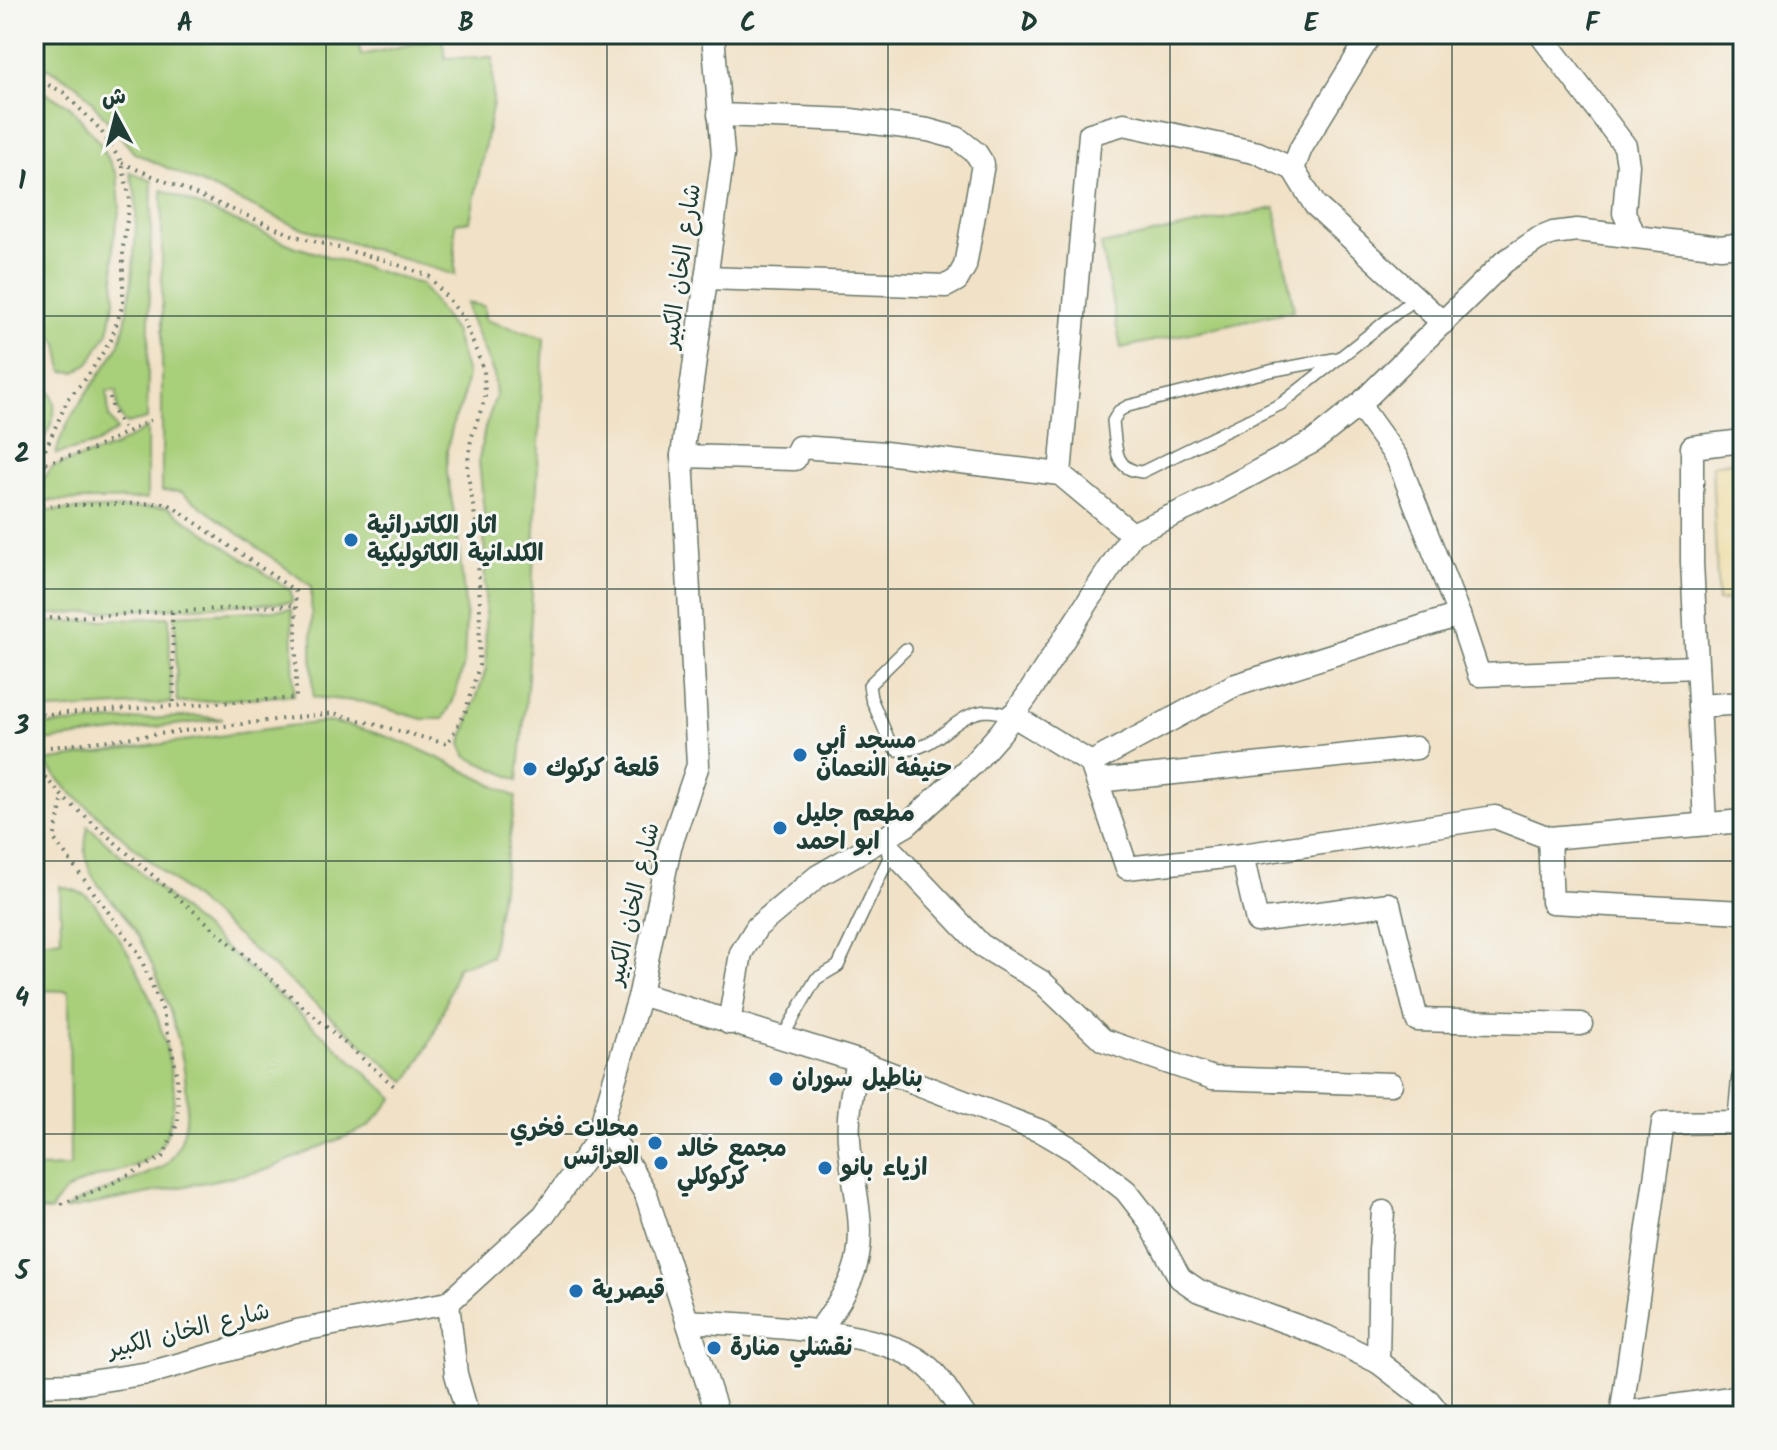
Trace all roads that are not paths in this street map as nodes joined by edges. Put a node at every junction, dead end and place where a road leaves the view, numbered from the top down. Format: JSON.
{"nodes":[{"id":1,"x":713,"y":34,"type":"edge"},
{"id":2,"x":1371,"y":34,"type":"edge"},
{"id":3,"x":1540,"y":34,"type":"edge"},
{"id":4,"x":719,"y":115,"type":"junction"},
{"id":5,"x":1293,"y":169,"type":"junction"},
{"id":6,"x":1635,"y":236,"type":"junction"},
{"id":7,"x":1743,"y":244,"type":"edge"},
{"id":8,"x":706,"y":278,"type":"junction"},
{"id":9,"x":1414,"y":299,"type":"junction"},
{"id":10,"x":1443,"y":323,"type":"junction"},
{"id":11,"x":1339,"y":358,"type":"junction"},
{"id":12,"x":1359,"y":405,"type":"junction"},
{"id":13,"x":1743,"y":441,"type":"edge"},
{"id":14,"x":682,"y":456,"type":"junction"},
{"id":15,"x":1060,"y":474,"type":"junction"},
{"id":16,"x":1132,"y":534,"type":"junction"},
{"id":17,"x":1459,"y":615,"type":"junction"},
{"id":18,"x":906,"y":649,"type":"dead end"},
{"id":19,"x":1697,"y":667,"type":"junction"},
{"id":20,"x":1743,"y":703,"type":"edge"},
{"id":21,"x":1699,"y":706,"type":"junction"},
{"id":22,"x":1012,"y":715,"type":"junction"},
{"id":23,"x":1416,"y":748,"type":"dead end"},
{"id":24,"x":1094,"y":772,"type":"junction"},
{"id":25,"x":1743,"y":821,"type":"edge"},
{"id":26,"x":1705,"y":824,"type":"junction"},
{"id":27,"x":1549,"y":838,"type":"junction"},
{"id":28,"x":889,"y":844,"type":"junction"},
{"id":29,"x":1242,"y":855,"type":"junction"},
{"id":30,"x":1743,"y":912,"type":"edge"},
{"id":31,"x":640,"y":994,"type":"junction"},
{"id":32,"x":729,"y":1023,"type":"junction"},
{"id":33,"x":1581,"y":1024,"type":"dead end"},
{"id":34,"x":783,"y":1036,"type":"junction"},
{"id":35,"x":858,"y":1061,"type":"junction"},
{"id":36,"x":1743,"y":1079,"type":"edge"},
{"id":37,"x":1391,"y":1084,"type":"dead end"},
{"id":38,"x":603,"y":1121,"type":"junction"},
{"id":39,"x":1383,"y":1212,"type":"dead end"},
{"id":40,"x":448,"y":1303,"type":"junction"},
{"id":41,"x":687,"y":1321,"type":"junction"},
{"id":42,"x":819,"y":1331,"type":"junction"},
{"id":43,"x":1378,"y":1362,"type":"junction"},
{"id":44,"x":34,"y":1385,"type":"edge"},
{"id":45,"x":1743,"y":1401,"type":"edge"},
{"id":46,"x":468,"y":1416,"type":"edge"},
{"id":47,"x":718,"y":1416,"type":"edge"},
{"id":48,"x":965,"y":1416,"type":"edge"},
{"id":49,"x":1441,"y":1416,"type":"edge"},
{"id":50,"x":1621,"y":1416,"type":"edge"},
{"id":51,"x":1637,"y":1416,"type":"edge"}],
"edges":[{"from":1,"to":4,"type":"street","name":"شارع الخان الكبير"},
{"from":2,"to":5,"type":"street"},
{"from":3,"to":6,"type":"street"},
{"from":4,"to":8,"type":"street","name":"شارع الخان الكبير"},
{"from":4,"to":8,"type":"street"},
{"from":5,"to":9,"type":"street"},
{"from":5,"to":15,"type":"street"},
{"from":6,"to":7,"type":"street"},
{"from":6,"to":10,"type":"street"},
{"from":8,"to":14,"type":"street","name":"شارع الخان الكبير"},
{"from":9,"to":10,"type":"street"},
{"from":9,"to":11,"type":"lane"},
{"from":10,"to":12,"type":"street"},
{"from":11,"to":11,"type":"lane"},
{"from":12,"to":16,"type":"street"},
{"from":12,"to":17,"type":"street"},
{"from":13,"to":19,"type":"street"},
{"from":14,"to":15,"type":"street"},
{"from":14,"to":31,"type":"street","name":"شارع الخان الكبير"},
{"from":15,"to":16,"type":"street"},
{"from":16,"to":22,"type":"street"},
{"from":17,"to":19,"type":"street"},
{"from":17,"to":24,"type":"street"},
{"from":18,"to":22,"type":"lane"},
{"from":19,"to":21,"type":"street"},
{"from":20,"to":21,"type":"street"},
{"from":21,"to":26,"type":"street"},
{"from":22,"to":24,"type":"street"},
{"from":22,"to":28,"type":"street"},
{"from":23,"to":24,"type":"street"},
{"from":24,"to":29,"type":"street"},
{"from":25,"to":26,"type":"street"},
{"from":26,"to":27,"type":"street"},
{"from":27,"to":29,"type":"street"},
{"from":27,"to":30,"type":"street"},
{"from":28,"to":32,"type":"street"},
{"from":28,"to":34,"type":"lane"},
{"from":28,"to":37,"type":"street"},
{"from":29,"to":33,"type":"street"},
{"from":31,"to":32,"type":"street"},
{"from":31,"to":38,"type":"street","name":"شارع الخان الكبير"},
{"from":32,"to":34,"type":"street"},
{"from":34,"to":35,"type":"street"},
{"from":35,"to":42,"type":"street"},
{"from":35,"to":43,"type":"street"},
{"from":36,"to":50,"type":"street"},
{"from":38,"to":40,"type":"street","name":"شارع الخان الكبير"},
{"from":38,"to":41,"type":"street"},
{"from":39,"to":43,"type":"street"},
{"from":40,"to":44,"type":"street","name":"شارع الخان الكبير"},
{"from":40,"to":46,"type":"street"},
{"from":41,"to":42,"type":"street"},
{"from":41,"to":47,"type":"street"},
{"from":42,"to":48,"type":"street"},
{"from":43,"to":49,"type":"street"},
{"from":45,"to":51,"type":"street"}]}
